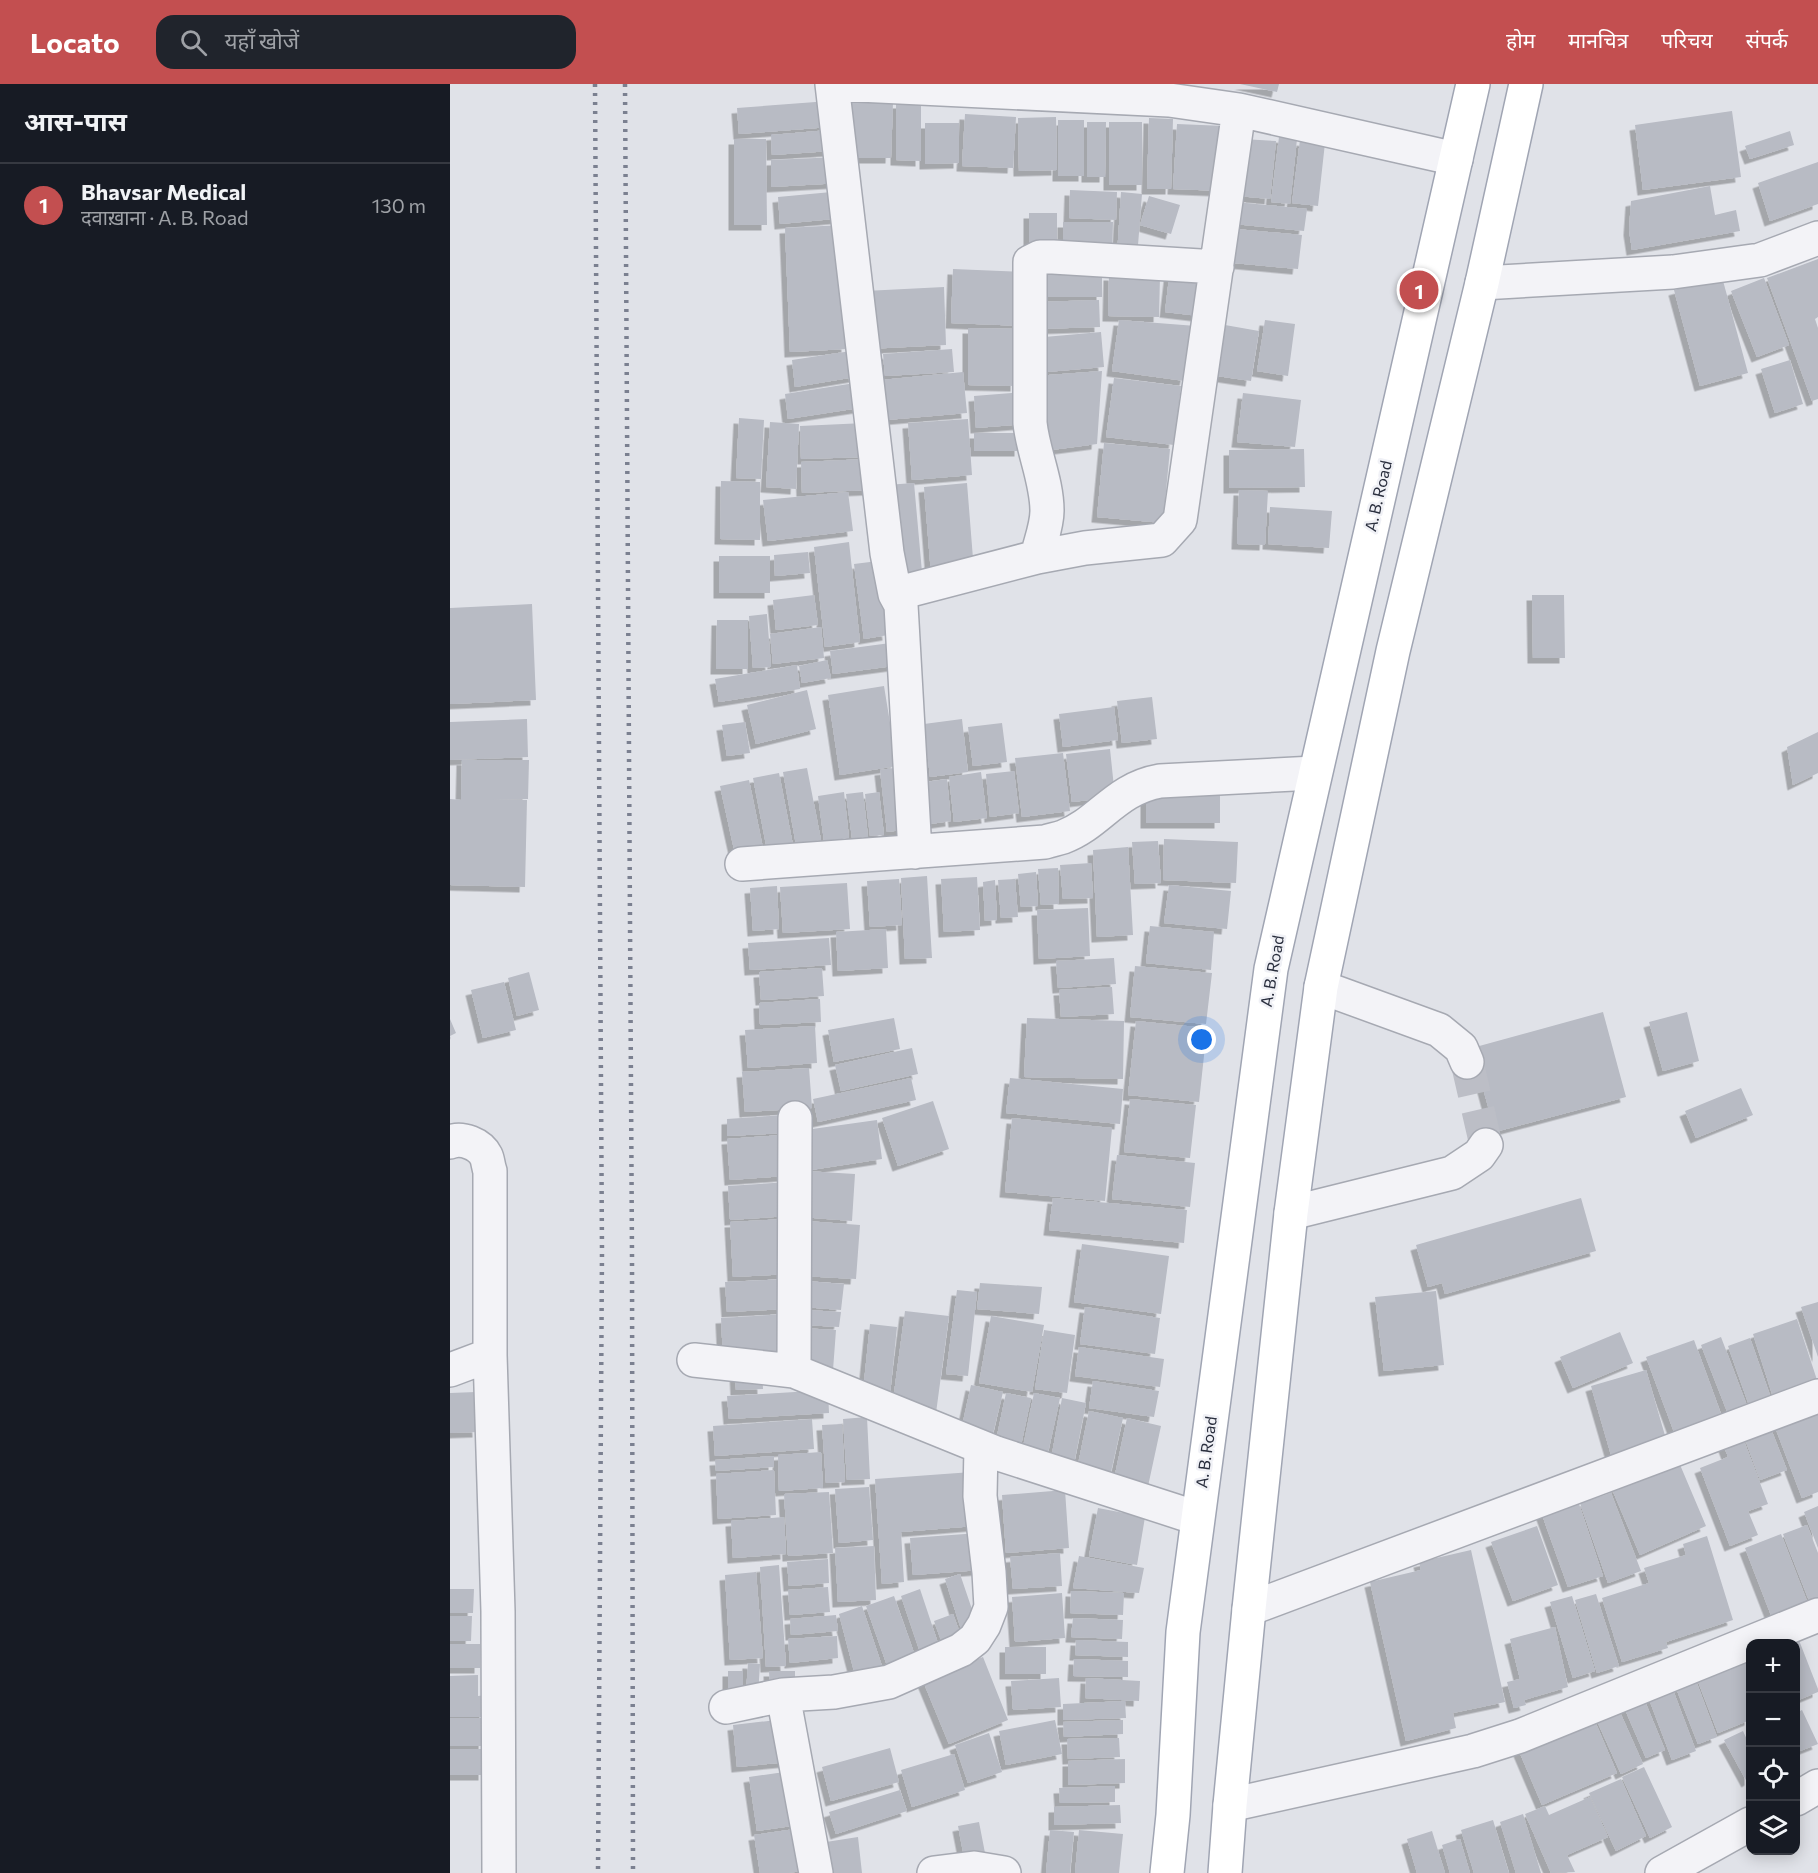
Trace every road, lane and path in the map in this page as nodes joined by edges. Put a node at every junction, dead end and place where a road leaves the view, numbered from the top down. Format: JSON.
{"nodes":[{"id":1,"x":832,"y":84,"type":"edge"},
{"id":2,"x":837,"y":84,"type":"edge"},
{"id":3,"x":1473,"y":84,"type":"edge"},
{"id":4,"x":1526,"y":84,"type":"edge"},
{"id":5,"x":1239,"y":110,"type":"junction"},
{"id":6,"x":1456,"y":159,"type":"junction"},
{"id":7,"x":1818,"y":238,"type":"edge"},
{"id":8,"x":1216,"y":267,"type":"junction"},
{"id":9,"x":1482,"y":284,"type":"junction"},
{"id":10,"x":1037,"y":557,"type":"junction"},
{"id":11,"x":895,"y":594,"type":"junction"},
{"id":12,"x":1314,"y":773,"type":"junction"},
{"id":13,"x":915,"y":852,"type":"junction"},
{"id":14,"x":742,"y":864,"type":"dead end"},
{"id":15,"x":1321,"y":987,"type":"junction"},
{"id":16,"x":1467,"y":1062,"type":"tunnel mouth"},
{"id":17,"x":795,"y":1119,"type":"dead end"},
{"id":18,"x":450,"y":1142,"type":"edge"},
{"id":19,"x":1486,"y":1145,"type":"dead end"},
{"id":20,"x":1291,"y":1213,"type":"junction"},
{"id":21,"x":490,"y":1355,"type":"junction"},
{"id":22,"x":694,"y":1360,"type":"dead end"},
{"id":23,"x":450,"y":1370,"type":"edge"},
{"id":24,"x":794,"y":1371,"type":"junction"},
{"id":25,"x":1818,"y":1396,"type":"edge"},
{"id":26,"x":981,"y":1447,"type":"junction"},
{"id":27,"x":1197,"y":1518,"type":"junction"},
{"id":28,"x":1249,"y":1609,"type":"junction"},
{"id":29,"x":1818,"y":1615,"type":"edge"},
{"id":30,"x":783,"y":1695,"type":"junction"},
{"id":31,"x":726,"y":1707,"type":"dead end"},
{"id":32,"x":1818,"y":1786,"type":"edge"},
{"id":33,"x":1800,"y":1797,"type":"edge"},
{"id":34,"x":1230,"y":1805,"type":"junction"},
{"id":35,"x":1746,"y":1826,"type":"edge"},
{"id":36,"x":500,"y":1873,"type":"edge"},
{"id":37,"x":816,"y":1873,"type":"edge"},
{"id":38,"x":934,"y":1873,"type":"edge"},
{"id":39,"x":1004,"y":1873,"type":"edge"},
{"id":40,"x":1167,"y":1873,"type":"edge"},
{"id":41,"x":1226,"y":1873,"type":"edge"},
{"id":42,"x":1662,"y":1873,"type":"edge"}],
"edges":[{"from":1,"to":11,"type":"street"},
{"from":2,"to":5,"type":"street"},
{"from":3,"to":6,"type":"main road","name":"A. B. Road"},
{"from":4,"to":9,"type":"main road"},
{"from":5,"to":6,"type":"street"},
{"from":5,"to":8,"type":"street"},
{"from":6,"to":12,"type":"main road","name":"A. B. Road"},
{"from":7,"to":9,"type":"street"},
{"from":8,"to":10,"type":"street"},
{"from":8,"to":10,"type":"street"},
{"from":9,"to":15,"type":"main road"},
{"from":10,"to":11,"type":"street"},
{"from":11,"to":13,"type":"street"},
{"from":12,"to":13,"type":"street"},
{"from":12,"to":27,"type":"main road","name":"A. B. Road"},
{"from":13,"to":14,"type":"street"},
{"from":15,"to":16,"type":"street"},
{"from":15,"to":20,"type":"main road"},
{"from":17,"to":24,"type":"street"},
{"from":18,"to":21,"type":"street"},
{"from":19,"to":20,"type":"street"},
{"from":20,"to":28,"type":"main road"},
{"from":21,"to":23,"type":"street"},
{"from":21,"to":36,"type":"street"},
{"from":22,"to":24,"type":"street"},
{"from":24,"to":26,"type":"street"},
{"from":25,"to":28,"type":"street"},
{"from":26,"to":27,"type":"street"},
{"from":26,"to":30,"type":"street"},
{"from":27,"to":40,"type":"main road","name":"A. B. Road"},
{"from":28,"to":34,"type":"main road"},
{"from":29,"to":34,"type":"street"},
{"from":30,"to":31,"type":"street"},
{"from":30,"to":37,"type":"street"},
{"from":32,"to":33,"type":"street"},
{"from":34,"to":41,"type":"main road"},
{"from":35,"to":42,"type":"street"},
{"from":38,"to":39,"type":"street"}]}
